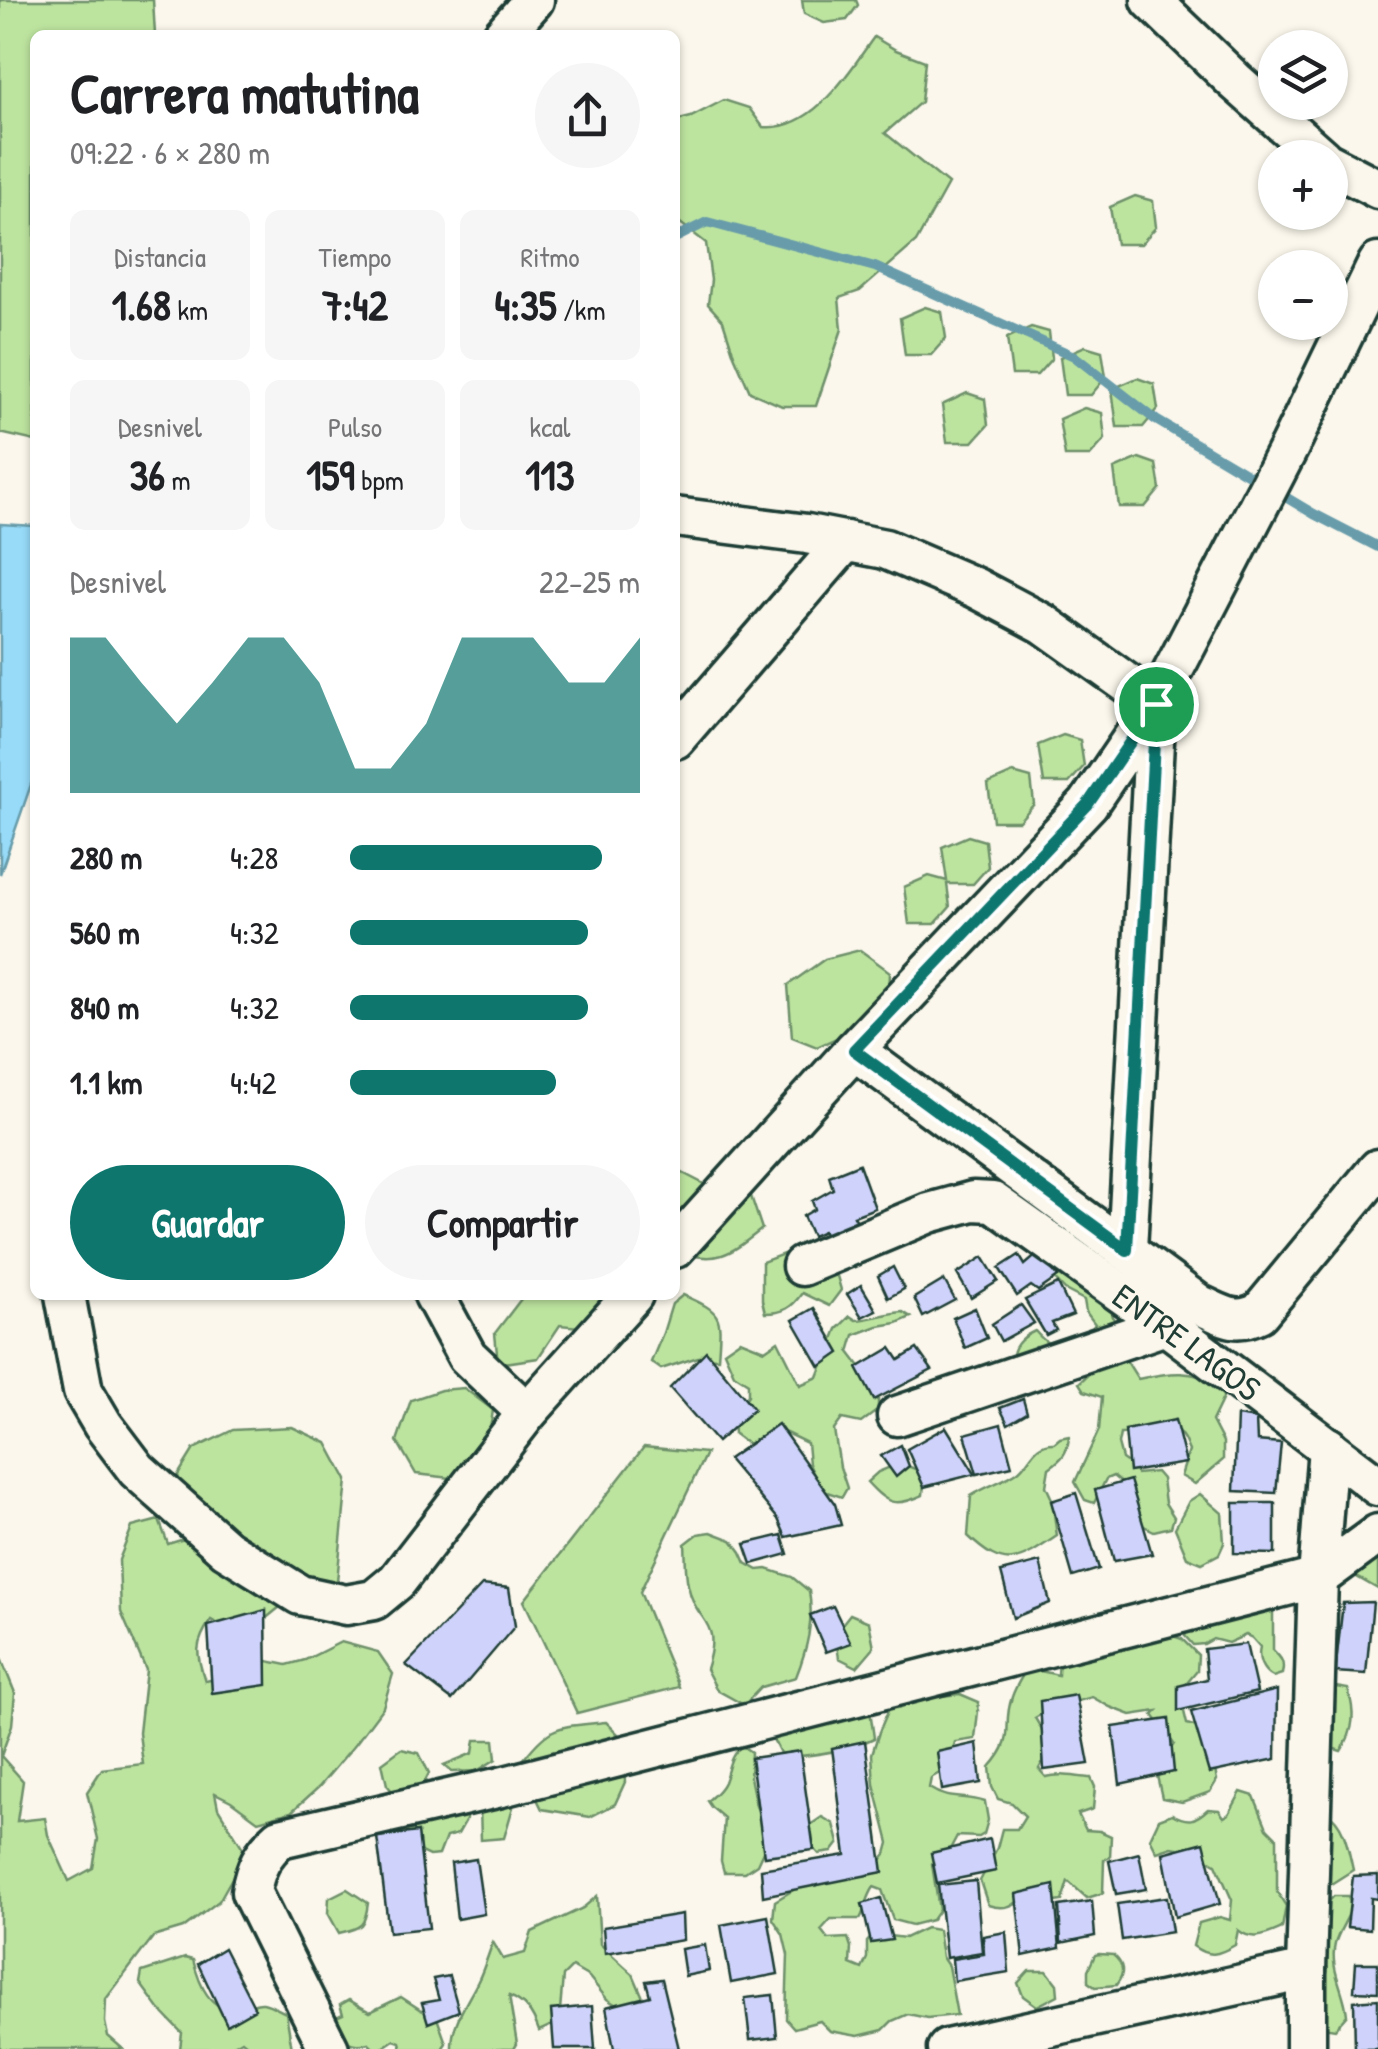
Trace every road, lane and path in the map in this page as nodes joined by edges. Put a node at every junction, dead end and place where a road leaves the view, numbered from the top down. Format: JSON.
{"nodes":[{"id":1,"x":534,"y":0,"type":"edge"},
{"id":2,"x":1151,"y":0,"type":"edge"},
{"id":3,"x":507,"y":30,"type":"edge"},
{"id":4,"x":1302,"y":140,"type":"edge"},
{"id":5,"x":1348,"y":174,"type":"edge"},
{"id":6,"x":1378,"y":190,"type":"edge"},
{"id":7,"x":1378,"y":263,"type":"edge"},
{"id":8,"x":680,"y":518,"type":"edge"},
{"id":9,"x":846,"y":542,"type":"junction"},
{"id":10,"x":1156,"y":704,"type":"junction"},
{"id":11,"x":680,"y":733,"type":"edge"},
{"id":12,"x":854,"y":1050,"type":"junction"},
{"id":13,"x":1378,"y":1168,"type":"edge"},
{"id":14,"x":680,"y":1242,"type":"edge"},
{"id":15,"x":1127,"y":1250,"type":"junction"},
{"id":16,"x":802,"y":1266,"type":"dead end"},
{"id":17,"x":66,"y":1300,"type":"edge"},
{"id":18,"x":437,"y":1300,"type":"edge"},
{"id":19,"x":628,"y":1300,"type":"edge"},
{"id":20,"x":1166,"y":1325,"type":"junction"},
{"id":21,"x":527,"y":1412,"type":"junction"},
{"id":22,"x":897,"y":1416,"type":"dead end"},
{"id":23,"x":1328,"y":1446,"type":"junction"},
{"id":24,"x":1378,"y":1486,"type":"edge"},
{"id":25,"x":1378,"y":1534,"type":"edge"},
{"id":26,"x":1318,"y":1578,"type":"junction"},
{"id":27,"x":1306,"y":1970,"type":"junction"},
{"id":28,"x":329,"y":2049,"type":"edge"},
{"id":29,"x":947,"y":2049,"type":"edge"},
{"id":30,"x":1306,"y":2049,"type":"edge"}],
"edges":[{"from":1,"to":3,"type":"street"},
{"from":2,"to":4,"type":"street"},
{"from":5,"to":6,"type":"street"},
{"from":7,"to":10,"type":"street"},
{"from":8,"to":9,"type":"street"},
{"from":9,"to":10,"type":"street"},
{"from":9,"to":11,"type":"street"},
{"from":10,"to":12,"type":"street"},
{"from":10,"to":15,"type":"street"},
{"from":12,"to":14,"type":"street"},
{"from":12,"to":15,"type":"street"},
{"from":13,"to":15,"type":"street"},
{"from":16,"to":20,"type":"street","name":"ENTRE LAGOS"},
{"from":17,"to":21,"type":"street"},
{"from":18,"to":21,"type":"street"},
{"from":19,"to":21,"type":"street"},
{"from":20,"to":22,"type":"street"},
{"from":20,"to":23,"type":"street","name":"ENTRE LAGOS"},
{"from":23,"to":24,"type":"street","name":"ENTRE LAGOS"},
{"from":23,"to":26,"type":"street"},
{"from":25,"to":26,"type":"street"},
{"from":26,"to":27,"type":"street"},
{"from":26,"to":28,"type":"street"},
{"from":27,"to":29,"type":"street"},
{"from":27,"to":30,"type":"street"}]}
